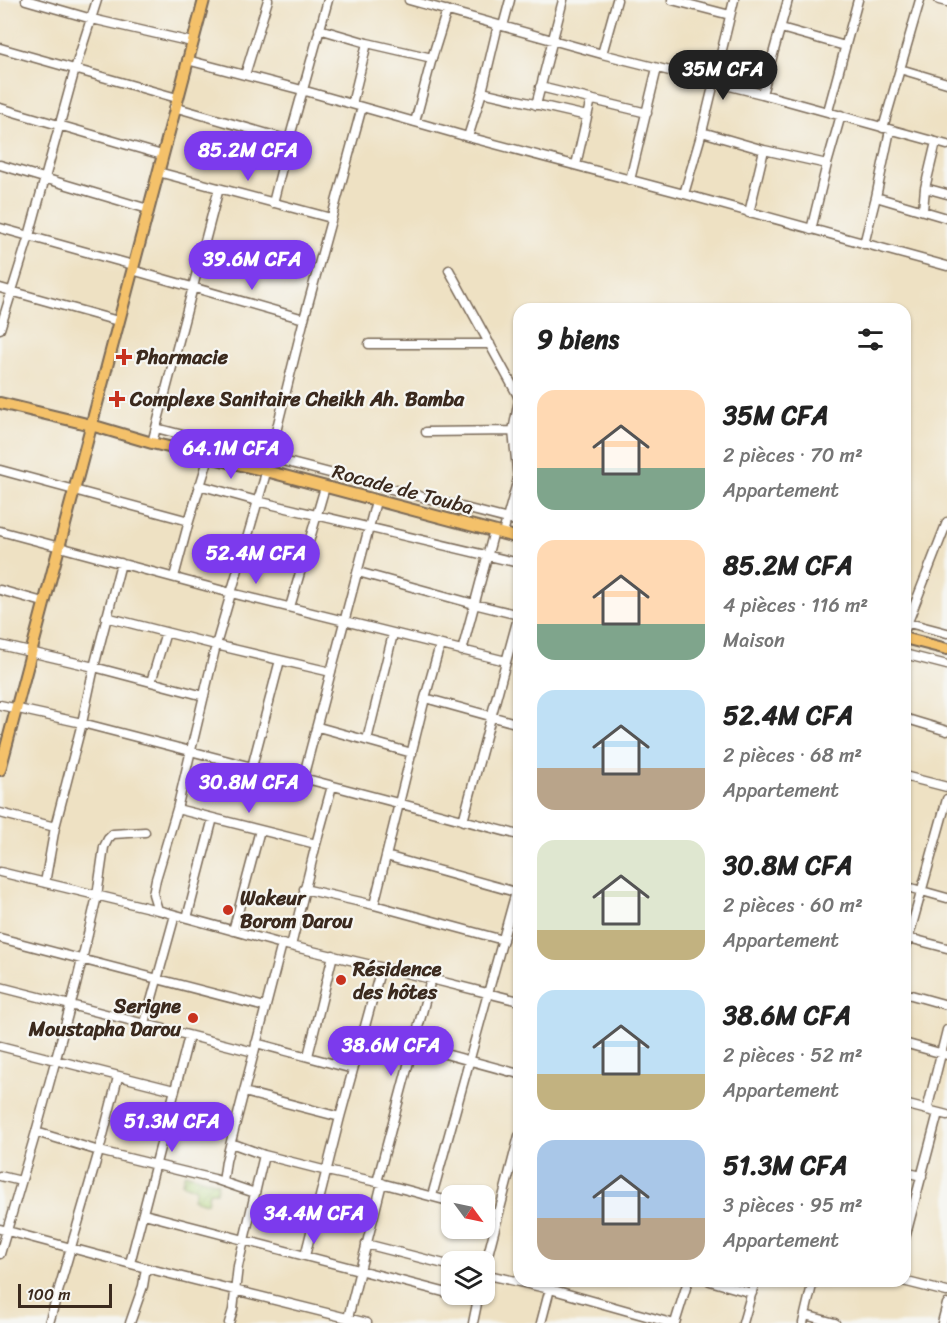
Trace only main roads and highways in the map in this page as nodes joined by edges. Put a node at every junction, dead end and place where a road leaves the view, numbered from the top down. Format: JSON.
{"nodes":[{"id":1,"x":204,"y":0,"type":"edge"},
{"id":2,"x":0,"y":403,"type":"edge"},
{"id":3,"x":91,"y":425,"type":"junction"},
{"id":4,"x":513,"y":536,"type":"edge"},
{"id":5,"x":911,"y":640,"type":"edge"},
{"id":6,"x":947,"y":649,"type":"edge"},
{"id":7,"x":1,"y":766,"type":"edge"}],
"edges":[{"from":1,"to":3,"type":"main road"},
{"from":2,"to":3,"type":"main road","name":"Rocade de Touba"},
{"from":3,"to":4,"type":"main road","name":"Rocade de Touba"},
{"from":3,"to":7,"type":"main road"},
{"from":5,"to":6,"type":"main road"}]}
